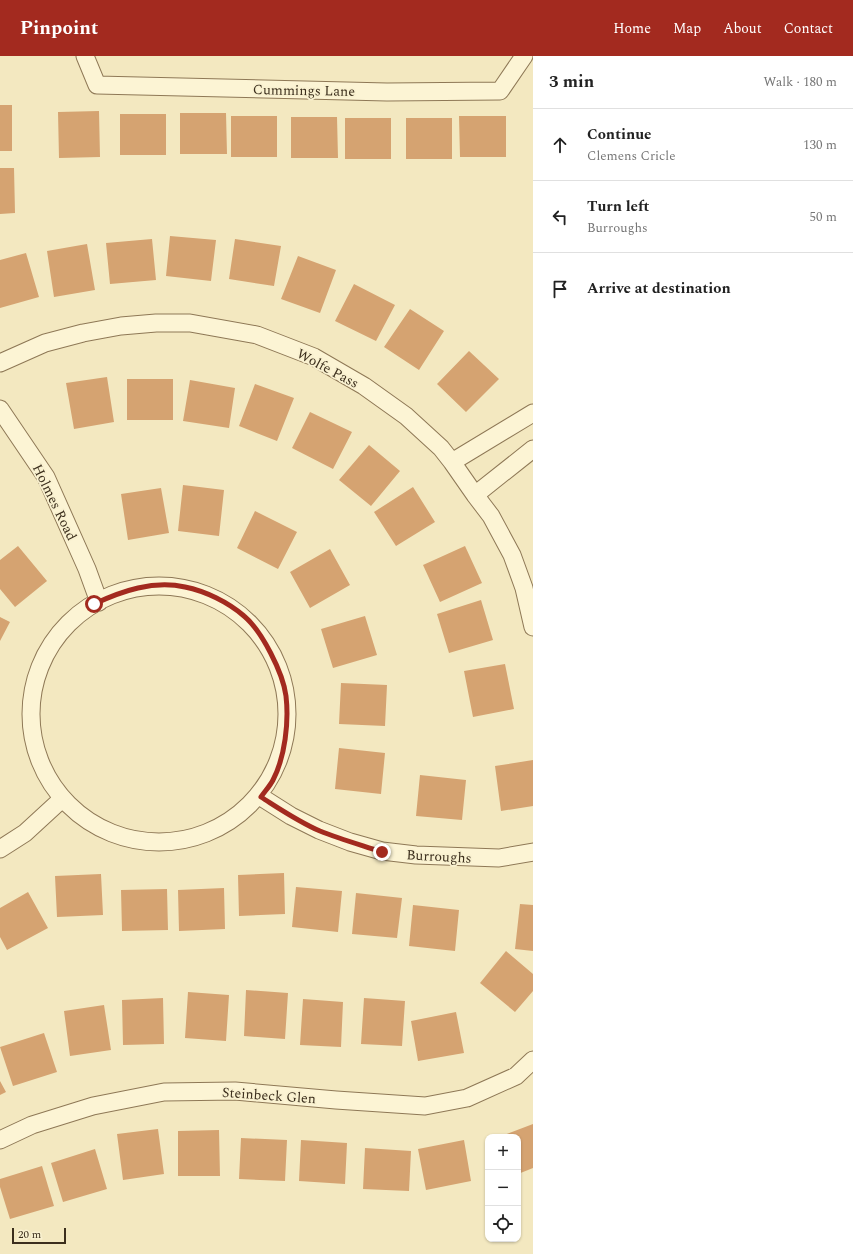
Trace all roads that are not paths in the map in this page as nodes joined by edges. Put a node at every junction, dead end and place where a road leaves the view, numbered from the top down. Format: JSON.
{"nodes":[{"id":1,"x":85,"y":56,"type":"edge"},
{"id":2,"x":524,"y":56,"type":"edge"},
{"id":3,"x":0,"y":363,"type":"edge"},
{"id":4,"x":0,"y":409,"type":"edge"},
{"id":5,"x":533,"y":413,"type":"edge"},
{"id":6,"x":533,"y":449,"type":"edge"},
{"id":7,"x":452,"y":462,"type":"junction"},
{"id":8,"x":474,"y":495,"type":"junction"},
{"id":9,"x":99,"y":602,"type":"junction"},
{"id":10,"x":533,"y":627,"type":"edge"},
{"id":11,"x":261,"y":797,"type":"junction"},
{"id":12,"x":62,"y":799,"type":"junction"},
{"id":13,"x":0,"y":849,"type":"edge"},
{"id":14,"x":533,"y":852,"type":"edge"},
{"id":15,"x":533,"y":1060,"type":"edge"},
{"id":16,"x":0,"y":1140,"type":"edge"}],
"edges":[{"from":1,"to":2,"type":"street","name":"Cummings Lane"},
{"from":3,"to":7,"type":"street","name":"Wolfe Pass"},
{"from":4,"to":9,"type":"street","name":"Holmes Road"},
{"from":5,"to":7,"type":"street"},
{"from":6,"to":8,"type":"street"},
{"from":7,"to":8,"type":"street","name":"Wolfe Pass"},
{"from":8,"to":10,"type":"street","name":"Wolfe Pass"},
{"from":9,"to":11,"type":"street"},
{"from":9,"to":12,"type":"street"},
{"from":11,"to":12,"type":"street"},
{"from":11,"to":14,"type":"street","name":"Burroughs"},
{"from":12,"to":13,"type":"street"},
{"from":15,"to":16,"type":"street","name":"Steinbeck Glen"}]}
